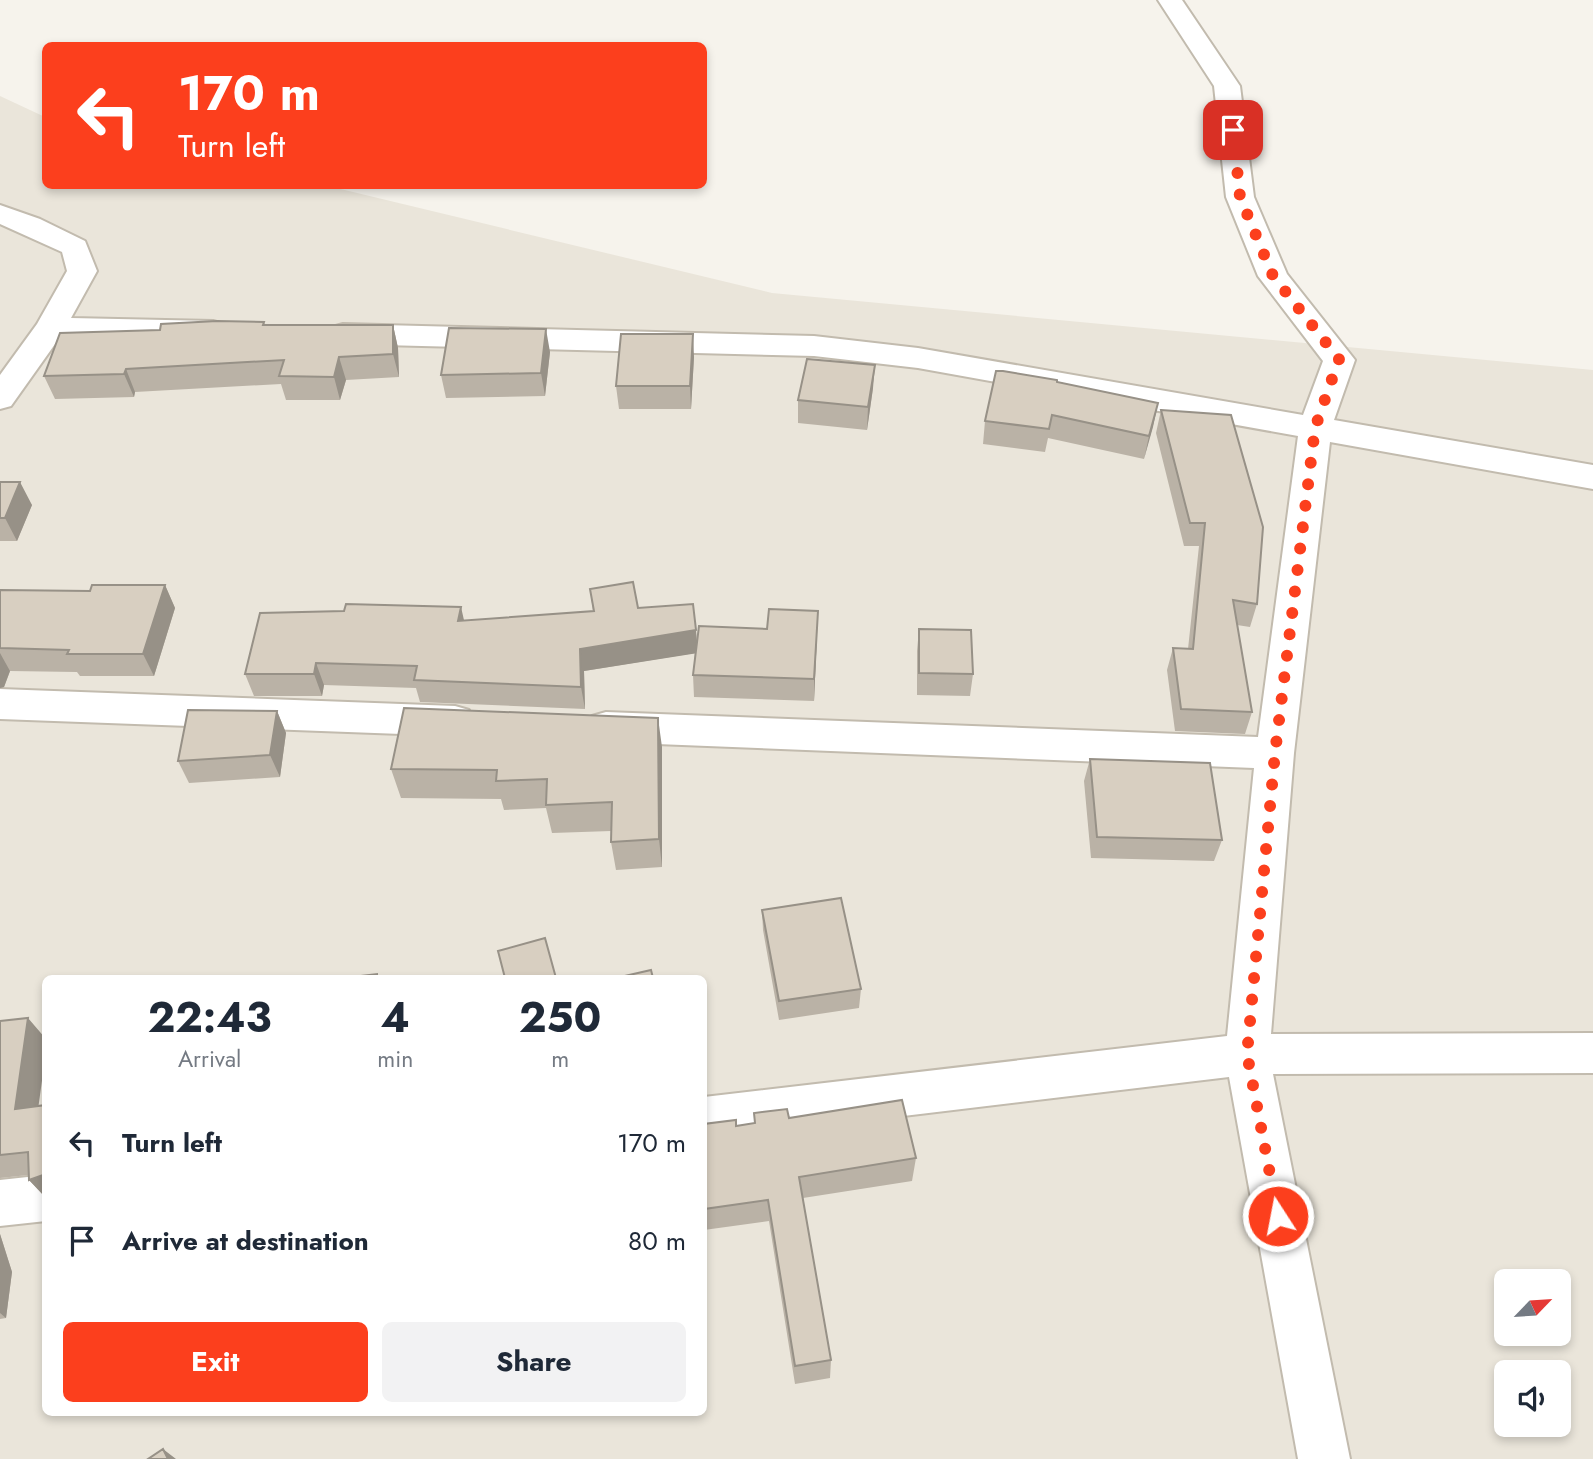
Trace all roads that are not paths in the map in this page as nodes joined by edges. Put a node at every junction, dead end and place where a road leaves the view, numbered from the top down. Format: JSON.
{"nodes":[{"id":1,"x":1170,"y":0,"type":"edge"},
{"id":2,"x":0,"y":214,"type":"edge"},
{"id":3,"x":51,"y":327,"type":"junction"},
{"id":4,"x":240,"y":331,"type":"edge"},
{"id":5,"x":308,"y":333,"type":"edge"},
{"id":6,"x":11,"y":365,"type":"edge"},
{"id":7,"x":0,"y":398,"type":"edge"},
{"id":8,"x":1315,"y":428,"type":"junction"},
{"id":9,"x":1593,"y":477,"type":"edge"},
{"id":10,"x":0,"y":704,"type":"edge"},
{"id":11,"x":485,"y":722,"type":"edge"},
{"id":12,"x":568,"y":726,"type":"edge"},
{"id":13,"x":1275,"y":753,"type":"junction"},
{"id":14,"x":1593,"y":1053,"type":"edge"},
{"id":15,"x":1247,"y":1054,"type":"junction"},
{"id":16,"x":707,"y":1119,"type":"edge"},
{"id":17,"x":42,"y":1198,"type":"edge"},
{"id":18,"x":0,"y":1203,"type":"edge"},
{"id":19,"x":1324,"y":1459,"type":"edge"}],
"edges":[{"from":1,"to":8,"type":"street"},
{"from":2,"to":3,"type":"street"},
{"from":3,"to":4,"type":"street"},
{"from":3,"to":6,"type":"street"},
{"from":5,"to":8,"type":"street"},
{"from":6,"to":7,"type":"street"},
{"from":8,"to":9,"type":"street"},
{"from":8,"to":13,"type":"street"},
{"from":10,"to":11,"type":"street"},
{"from":12,"to":13,"type":"street"},
{"from":13,"to":15,"type":"street"},
{"from":14,"to":15,"type":"street"},
{"from":15,"to":16,"type":"street"},
{"from":15,"to":19,"type":"street"},
{"from":17,"to":18,"type":"street"}]}
